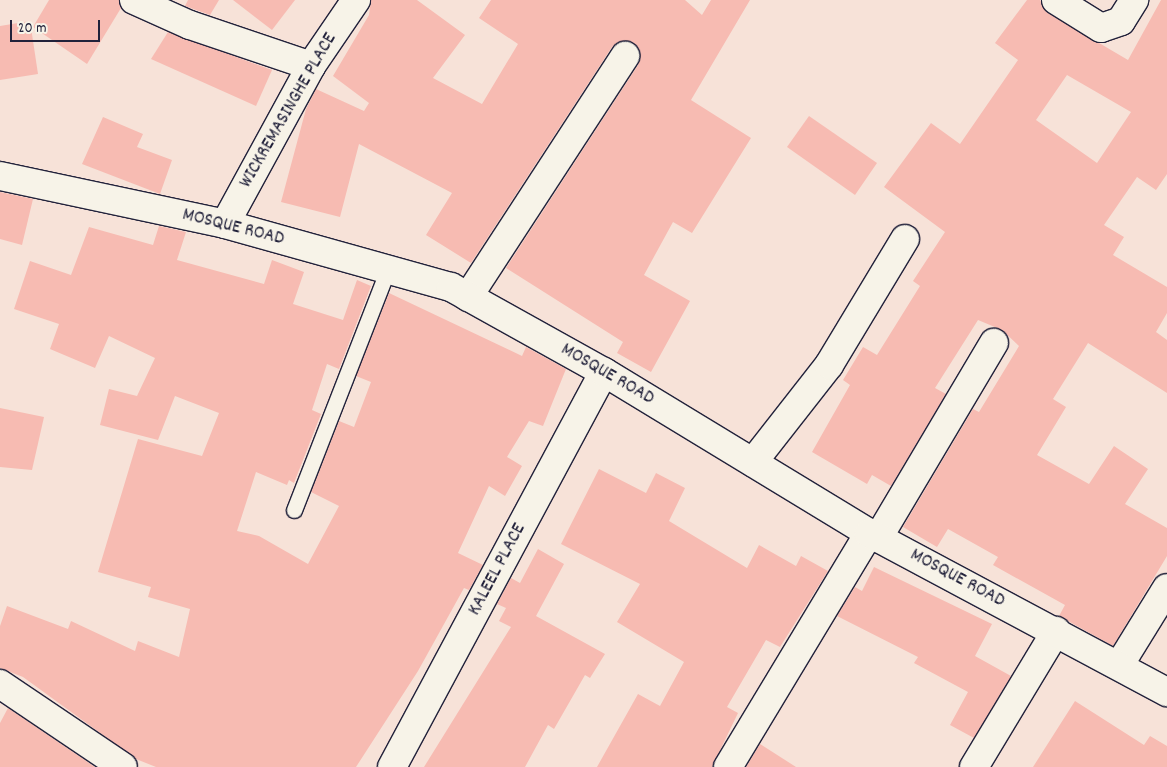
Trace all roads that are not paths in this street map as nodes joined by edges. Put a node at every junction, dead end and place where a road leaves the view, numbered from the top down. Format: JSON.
{"nodes":[{"id":1,"x":134,"y":0,"type":"edge"},
{"id":2,"x":356,"y":0,"type":"edge"},
{"id":3,"x":1056,"y":0,"type":"edge"},
{"id":4,"x":1134,"y":0,"type":"edge"},
{"id":5,"x":625,"y":56,"type":"dead end"},
{"id":6,"x":312,"y":66,"type":"junction"},
{"id":7,"x":0,"y":176,"type":"edge"},
{"id":8,"x":225,"y":224,"type":"junction"},
{"id":9,"x":905,"y":239,"type":"dead end"},
{"id":10,"x":388,"y":269,"type":"junction"},
{"id":11,"x":468,"y":296,"type":"junction"},
{"id":12,"x":994,"y":343,"type":"dead end"},
{"id":13,"x":604,"y":372,"type":"junction"},
{"id":14,"x":753,"y":462,"type":"junction"},
{"id":15,"x":294,"y":510,"type":"dead end"},
{"id":16,"x":874,"y":535,"type":"junction"},
{"id":17,"x":1167,"y":588,"type":"edge"},
{"id":18,"x":1056,"y":631,"type":"junction"},
{"id":19,"x":1120,"y":664,"type":"junction"},
{"id":20,"x":0,"y":684,"type":"edge"},
{"id":21,"x":1167,"y":692,"type":"edge"},
{"id":22,"x":123,"y":767,"type":"edge"},
{"id":23,"x":392,"y":767,"type":"edge"},
{"id":24,"x":728,"y":767,"type":"edge"},
{"id":25,"x":974,"y":767,"type":"edge"}],
"edges":[{"from":1,"to":6,"type":"street"},
{"from":2,"to":6,"type":"street","name":"WICKREMASINGHE PLACE"},
{"from":3,"to":4,"type":"street"},
{"from":5,"to":11,"type":"street"},
{"from":6,"to":8,"type":"street","name":"WICKREMASINGHE PLACE"},
{"from":7,"to":8,"type":"street","name":"MOSQUE ROAD"},
{"from":8,"to":10,"type":"street","name":"MOSQUE ROAD"},
{"from":9,"to":14,"type":"street"},
{"from":10,"to":11,"type":"street","name":"MOSQUE ROAD"},
{"from":10,"to":15,"type":"lane"},
{"from":11,"to":13,"type":"street","name":"MOSQUE ROAD"},
{"from":12,"to":16,"type":"street"},
{"from":13,"to":14,"type":"street","name":"MOSQUE ROAD"},
{"from":13,"to":23,"type":"street","name":"KALEEL PLACE"},
{"from":14,"to":16,"type":"street","name":"MOSQUE ROAD"},
{"from":16,"to":18,"type":"street","name":"MOSQUE ROAD"},
{"from":16,"to":24,"type":"street"},
{"from":17,"to":19,"type":"street"},
{"from":18,"to":19,"type":"street","name":"MOSQUE ROAD"},
{"from":18,"to":25,"type":"street"},
{"from":19,"to":21,"type":"street","name":"MOSQUE ROAD"},
{"from":20,"to":22,"type":"street"}]}
